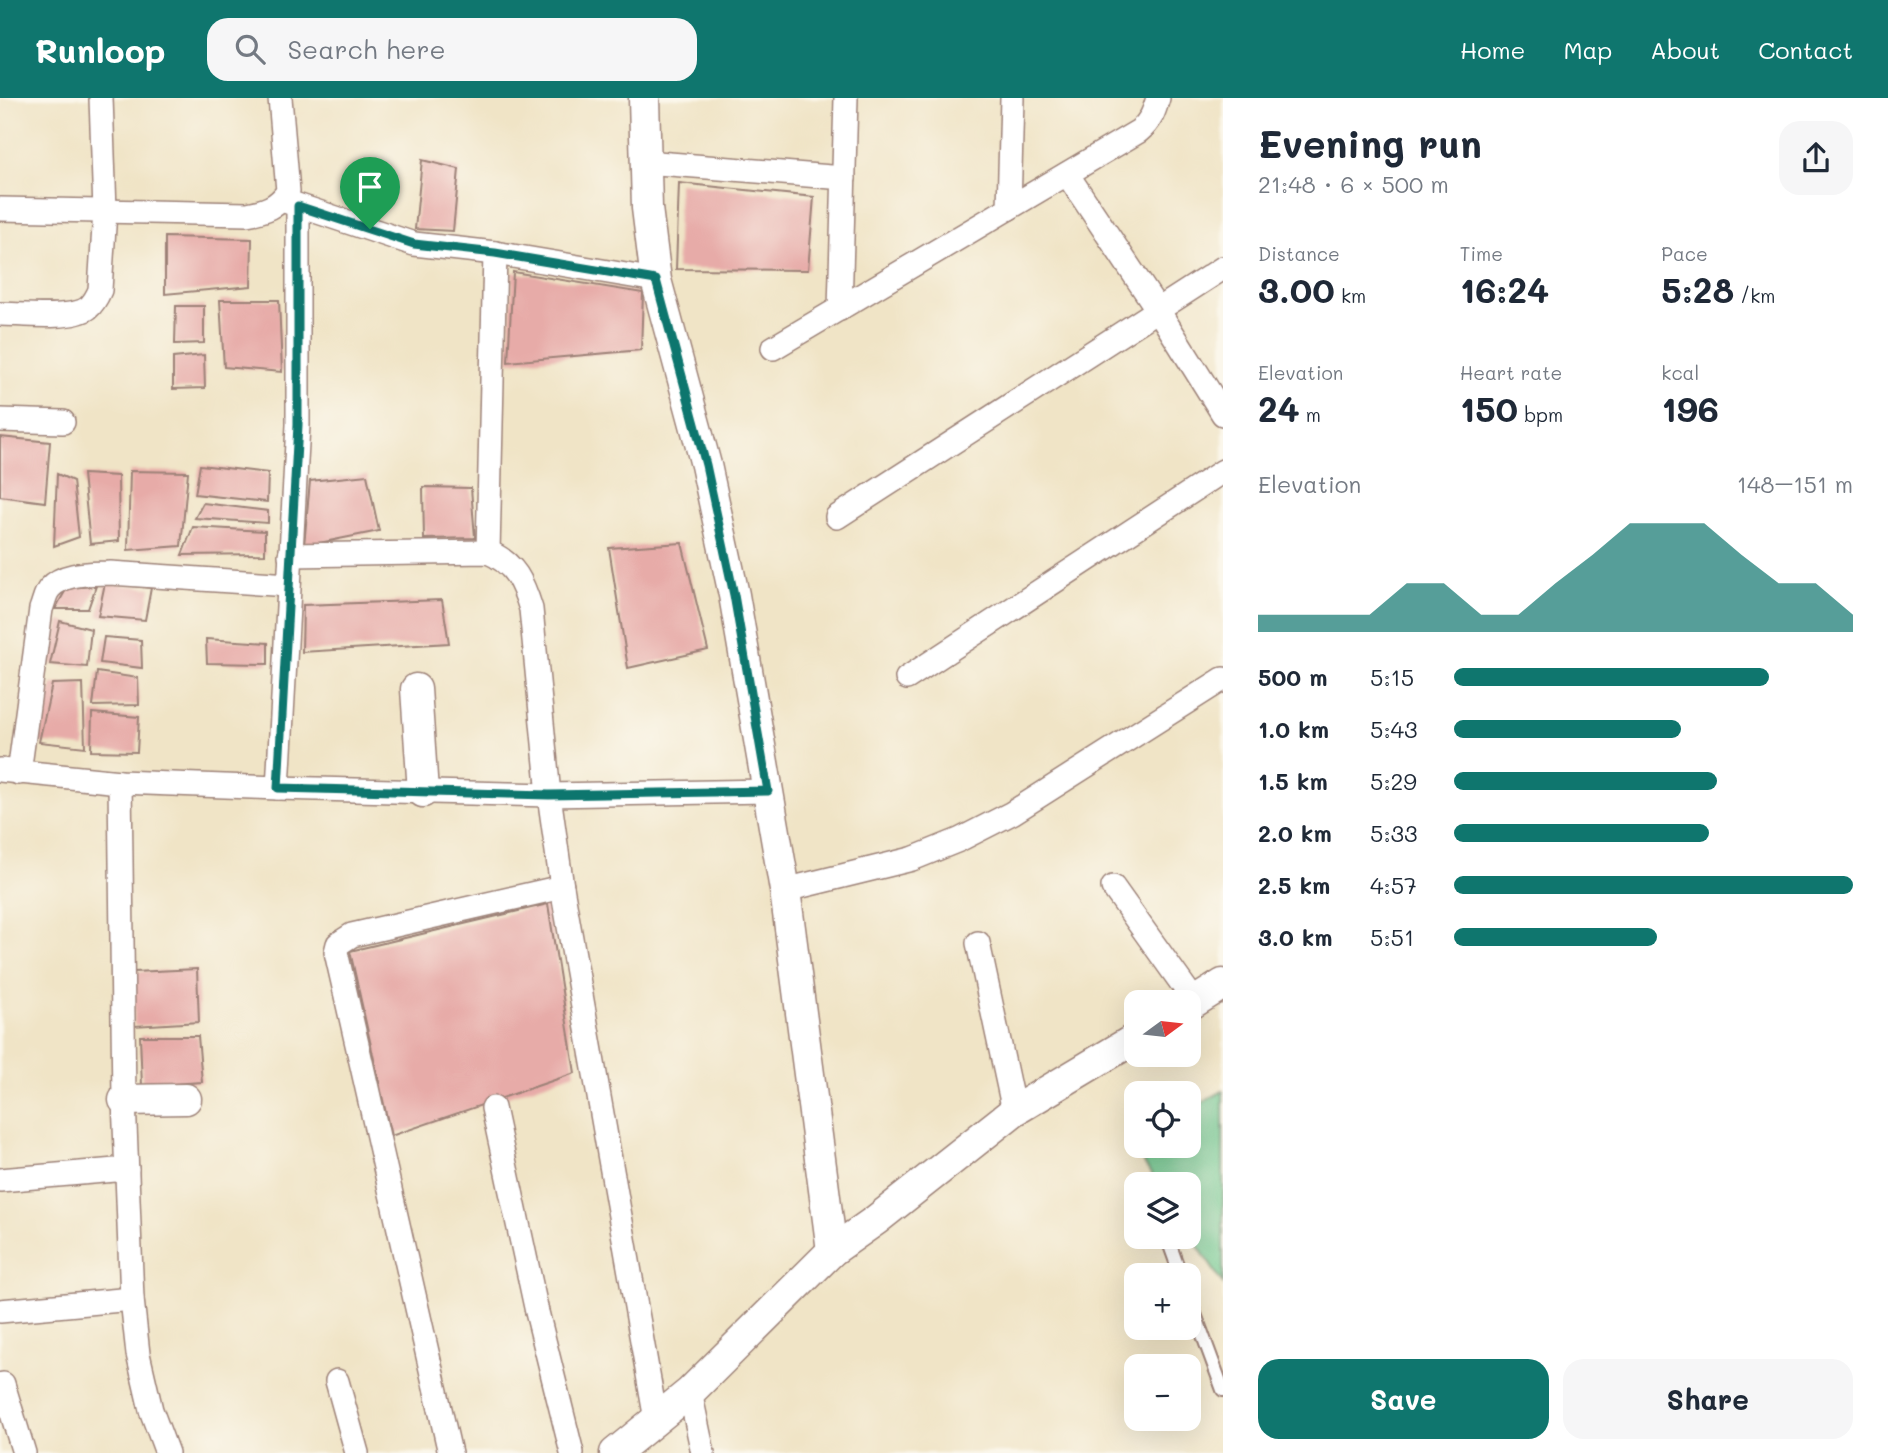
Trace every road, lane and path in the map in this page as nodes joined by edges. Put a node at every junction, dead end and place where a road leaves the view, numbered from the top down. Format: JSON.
{"nodes":[{"id":1,"x":101,"y":98,"type":"edge"},
{"id":2,"x":280,"y":98,"type":"edge"},
{"id":3,"x":644,"y":98,"type":"edge"},
{"id":4,"x":846,"y":98,"type":"edge"},
{"id":5,"x":1012,"y":98,"type":"edge"},
{"id":6,"x":1158,"y":98,"type":"edge"},
{"id":7,"x":645,"y":162,"type":"junction"},
{"id":8,"x":1067,"y":174,"type":"junction"},
{"id":9,"x":844,"y":178,"type":"junction"},
{"id":10,"x":290,"y":203,"type":"junction"},
{"id":11,"x":1009,"y":208,"type":"junction"},
{"id":12,"x":0,"y":209,"type":"edge"},
{"id":13,"x":105,"y":211,"type":"junction"},
{"id":14,"x":495,"y":253,"type":"junction"},
{"id":15,"x":1223,"y":268,"type":"edge"},
{"id":16,"x":656,"y":280,"type":"junction"},
{"id":17,"x":839,"y":309,"type":"junction"},
{"id":18,"x":1158,"y":310,"type":"junction"},
{"id":19,"x":0,"y":314,"type":"edge"},
{"id":20,"x":773,"y":348,"type":"dead end"},
{"id":21,"x":1223,"y":414,"type":"edge"},
{"id":22,"x":0,"y":420,"type":"edge"},
{"id":23,"x":63,"y":422,"type":"dead end"},
{"id":24,"x":1223,"y":471,"type":"edge"},
{"id":25,"x":837,"y":517,"type":"dead end"},
{"id":26,"x":488,"y":552,"type":"junction"},
{"id":27,"x":290,"y":555,"type":"junction"},
{"id":28,"x":289,"y":584,"type":"junction"},
{"id":29,"x":907,"y":678,"type":"dead end"},
{"id":30,"x":1223,"y":679,"type":"edge"},
{"id":31,"x":416,"y":690,"type":"dead end"},
{"id":32,"x":10,"y":771,"type":"edge"},
{"id":33,"x":120,"y":782,"type":"junction"},
{"id":34,"x":278,"y":788,"type":"junction"},
{"id":35,"x":768,"y":791,"type":"junction"},
{"id":36,"x":423,"y":792,"type":"junction"},
{"id":37,"x":549,"y":795,"type":"junction"},
{"id":38,"x":562,"y":887,"type":"junction"},
{"id":39,"x":1113,"y":887,"type":"dead end"},
{"id":40,"x":785,"y":890,"type":"junction"},
{"id":41,"x":978,"y":943,"type":"dead end"},
{"id":42,"x":1223,"y":984,"type":"edge"},
{"id":43,"x":1183,"y":990,"type":"edge"},
{"id":44,"x":1201,"y":998,"type":"edge"},
{"id":45,"x":1124,"y":1045,"type":"edge"},
{"id":46,"x":124,"y":1100,"type":"junction"},
{"id":47,"x":186,"y":1100,"type":"dead end"},
{"id":48,"x":493,"y":1108,"type":"dead end"},
{"id":49,"x":1014,"y":1111,"type":"junction"},
{"id":50,"x":127,"y":1169,"type":"junction"},
{"id":51,"x":0,"y":1180,"type":"edge"},
{"id":52,"x":832,"y":1251,"type":"junction"},
{"id":53,"x":132,"y":1298,"type":"junction"},
{"id":54,"x":0,"y":1311,"type":"edge"},
{"id":55,"x":1201,"y":1330,"type":"edge"},
{"id":56,"x":337,"y":1381,"type":"dead end"},
{"id":57,"x":3,"y":1384,"type":"dead end"},
{"id":58,"x":1223,"y":1390,"type":"edge"},
{"id":59,"x":690,"y":1392,"type":"junction"},
{"id":60,"x":656,"y":1420,"type":"junction"},
{"id":61,"x":24,"y":1453,"type":"edge"},
{"id":62,"x":167,"y":1453,"type":"edge"},
{"id":63,"x":357,"y":1453,"type":"edge"},
{"id":64,"x":450,"y":1453,"type":"edge"},
{"id":65,"x":572,"y":1453,"type":"edge"},
{"id":66,"x":615,"y":1453,"type":"edge"},
{"id":67,"x":703,"y":1453,"type":"edge"}],
"edges":[{"from":1,"to":13,"type":"street"},
{"from":2,"to":10,"type":"street"},
{"from":3,"to":7,"type":"street"},
{"from":4,"to":9,"type":"street"},
{"from":5,"to":11,"type":"street"},
{"from":6,"to":8,"type":"street"},
{"from":7,"to":9,"type":"street"},
{"from":7,"to":16,"type":"street"},
{"from":8,"to":11,"type":"street"},
{"from":8,"to":18,"type":"street"},
{"from":9,"to":17,"type":"street"},
{"from":10,"to":13,"type":"street"},
{"from":10,"to":14,"type":"street"},
{"from":10,"to":27,"type":"street"},
{"from":11,"to":17,"type":"street"},
{"from":12,"to":13,"type":"street"},
{"from":13,"to":19,"type":"street"},
{"from":14,"to":16,"type":"street"},
{"from":14,"to":26,"type":"street"},
{"from":15,"to":18,"type":"street"},
{"from":16,"to":35,"type":"street"},
{"from":17,"to":20,"type":"street"},
{"from":18,"to":21,"type":"street"},
{"from":18,"to":25,"type":"street"},
{"from":22,"to":23,"type":"street"},
{"from":24,"to":29,"type":"street"},
{"from":26,"to":27,"type":"street"},
{"from":26,"to":37,"type":"street"},
{"from":27,"to":28,"type":"street"},
{"from":28,"to":32,"type":"street"},
{"from":28,"to":34,"type":"street"},
{"from":30,"to":40,"type":"street"},
{"from":31,"to":36,"type":"street"},
{"from":32,"to":33,"type":"street"},
{"from":33,"to":34,"type":"street"},
{"from":33,"to":46,"type":"street"},
{"from":34,"to":36,"type":"street"},
{"from":35,"to":37,"type":"street"},
{"from":35,"to":40,"type":"street"},
{"from":36,"to":37,"type":"street"},
{"from":37,"to":38,"type":"street"},
{"from":38,"to":60,"type":"street"},
{"from":38,"to":64,"type":"street"},
{"from":39,"to":43,"type":"street"},
{"from":40,"to":52,"type":"street"},
{"from":41,"to":49,"type":"street"},
{"from":42,"to":44,"type":"street"},
{"from":45,"to":49,"type":"street"},
{"from":46,"to":47,"type":"street"},
{"from":46,"to":50,"type":"street"},
{"from":48,"to":65,"type":"street"},
{"from":49,"to":52,"type":"street"},
{"from":50,"to":51,"type":"street"},
{"from":50,"to":53,"type":"street"},
{"from":52,"to":59,"type":"street"},
{"from":53,"to":54,"type":"street"},
{"from":53,"to":62,"type":"street"},
{"from":55,"to":58,"type":"lane"},
{"from":56,"to":63,"type":"street"},
{"from":57,"to":61,"type":"street"},
{"from":59,"to":60,"type":"street"},
{"from":59,"to":67,"type":"street"},
{"from":60,"to":66,"type":"street"}]}
